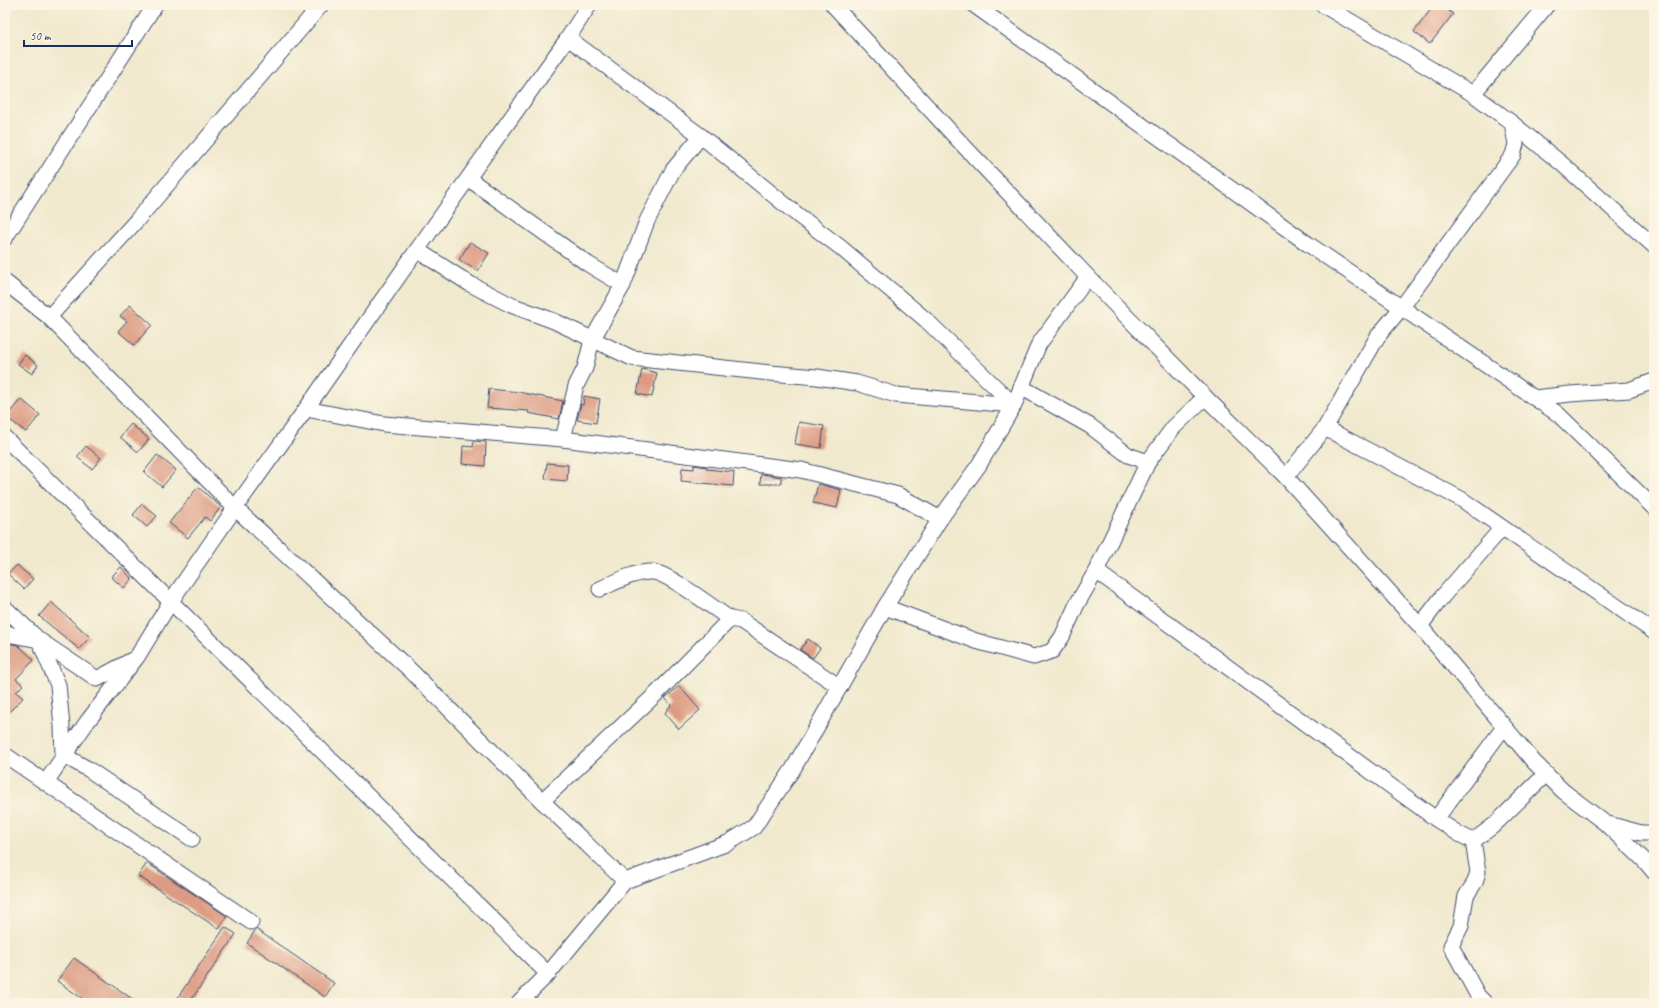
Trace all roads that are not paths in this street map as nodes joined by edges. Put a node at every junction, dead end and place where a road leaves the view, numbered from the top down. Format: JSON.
{"nodes":[{"id":1,"x":156,"y":5,"type":"edge"},
{"id":2,"x":321,"y":5,"type":"edge"},
{"id":3,"x":589,"y":5,"type":"edge"},
{"id":4,"x":833,"y":5,"type":"edge"},
{"id":5,"x":974,"y":5,"type":"edge"},
{"id":6,"x":1323,"y":5,"type":"edge"},
{"id":7,"x":1547,"y":5,"type":"edge"},
{"id":8,"x":568,"y":38,"type":"junction"},
{"id":9,"x":1473,"y":94,"type":"junction"},
{"id":10,"x":1512,"y":123,"type":"junction"},
{"id":11,"x":701,"y":136,"type":"junction"},
{"id":12,"x":469,"y":179,"type":"junction"},
{"id":13,"x":5,"y":238,"type":"edge"},
{"id":14,"x":1654,"y":246,"type":"edge"},
{"id":15,"x":417,"y":250,"type":"junction"},
{"id":16,"x":1088,"y":277,"type":"junction"},
{"id":17,"x":5,"y":282,"type":"edge"},
{"id":18,"x":623,"y":285,"type":"junction"},
{"id":19,"x":1402,"y":307,"type":"junction"},
{"id":20,"x":49,"y":317,"type":"junction"},
{"id":21,"x":592,"y":340,"type":"junction"},
{"id":22,"x":1654,"y":381,"type":"edge"},
{"id":23,"x":1021,"y":387,"type":"junction"},
{"id":24,"x":1205,"y":397,"type":"junction"},
{"id":25,"x":1535,"y":398,"type":"junction"},
{"id":26,"x":1014,"y":405,"type":"junction"},
{"id":27,"x":306,"y":409,"type":"junction"},
{"id":28,"x":1325,"y":428,"type":"junction"},
{"id":29,"x":5,"y":438,"type":"edge"},
{"id":30,"x":563,"y":439,"type":"junction"},
{"id":31,"x":1148,"y":462,"type":"junction"},
{"id":32,"x":1286,"y":477,"type":"junction"},
{"id":33,"x":235,"y":508,"type":"junction"},
{"id":34,"x":1654,"y":508,"type":"edge"},
{"id":35,"x":940,"y":519,"type":"junction"},
{"id":36,"x":1502,"y":528,"type":"junction"},
{"id":37,"x":1096,"y":571,"type":"junction"},
{"id":38,"x":600,"y":590,"type":"dead end"},
{"id":39,"x":172,"y":601,"type":"junction"},
{"id":40,"x":885,"y":607,"type":"junction"},
{"id":41,"x":5,"y":608,"type":"edge"},
{"id":42,"x":730,"y":619,"type":"junction"},
{"id":43,"x":1420,"y":626,"type":"junction"},
{"id":44,"x":5,"y":632,"type":"edge"},
{"id":45,"x":1654,"y":632,"type":"edge"},
{"id":46,"x":39,"y":640,"type":"junction"},
{"id":47,"x":137,"y":657,"type":"junction"},
{"id":48,"x":840,"y":687,"type":"junction"},
{"id":49,"x":1504,"y":728,"type":"junction"},
{"id":50,"x":5,"y":755,"type":"edge"},
{"id":51,"x":64,"y":755,"type":"junction"},
{"id":52,"x":1546,"y":774,"type":"junction"},
{"id":53,"x":46,"y":782,"type":"junction"},
{"id":54,"x":542,"y":801,"type":"junction"},
{"id":55,"x":1436,"y":818,"type":"junction"},
{"id":56,"x":1605,"y":823,"type":"junction"},
{"id":57,"x":1654,"y":833,"type":"edge"},
{"id":58,"x":192,"y":839,"type":"dead end"},
{"id":59,"x":1473,"y":841,"type":"junction"},
{"id":60,"x":1654,"y":872,"type":"edge"},
{"id":61,"x":625,"y":881,"type":"junction"},
{"id":62,"x":251,"y":922,"type":"dead end"},
{"id":63,"x":548,"y":974,"type":"junction"},
{"id":64,"x":1478,"y":1001,"type":"edge"},
{"id":65,"x":519,"y":1003,"type":"edge"}],
"edges":[{"from":1,"to":13,"type":"street"},
{"from":2,"to":20,"type":"street"},
{"from":3,"to":8,"type":"street"},
{"from":4,"to":16,"type":"street"},
{"from":5,"to":19,"type":"street"},
{"from":6,"to":9,"type":"street"},
{"from":7,"to":9,"type":"street"},
{"from":8,"to":11,"type":"street"},
{"from":8,"to":12,"type":"street"},
{"from":9,"to":10,"type":"street"},
{"from":10,"to":14,"type":"street"},
{"from":10,"to":19,"type":"street"},
{"from":11,"to":18,"type":"street"},
{"from":11,"to":26,"type":"street"},
{"from":12,"to":15,"type":"street"},
{"from":12,"to":18,"type":"street"},
{"from":15,"to":21,"type":"street"},
{"from":15,"to":27,"type":"street"},
{"from":16,"to":23,"type":"street"},
{"from":16,"to":24,"type":"street"},
{"from":17,"to":20,"type":"street"},
{"from":18,"to":21,"type":"street"},
{"from":19,"to":25,"type":"street"},
{"from":19,"to":28,"type":"street"},
{"from":20,"to":33,"type":"street"},
{"from":21,"to":26,"type":"street"},
{"from":21,"to":30,"type":"street"},
{"from":22,"to":25,"type":"street"},
{"from":23,"to":26,"type":"street"},
{"from":23,"to":31,"type":"street"},
{"from":24,"to":31,"type":"street"},
{"from":24,"to":32,"type":"street"},
{"from":25,"to":34,"type":"street"},
{"from":26,"to":35,"type":"street"},
{"from":27,"to":30,"type":"street"},
{"from":27,"to":33,"type":"street"},
{"from":28,"to":32,"type":"street"},
{"from":28,"to":36,"type":"street"},
{"from":29,"to":39,"type":"street"},
{"from":30,"to":35,"type":"street"},
{"from":31,"to":37,"type":"street"},
{"from":32,"to":43,"type":"street"},
{"from":33,"to":39,"type":"street"},
{"from":33,"to":54,"type":"street"},
{"from":35,"to":40,"type":"street"},
{"from":36,"to":43,"type":"street"},
{"from":36,"to":45,"type":"street"},
{"from":37,"to":40,"type":"street"},
{"from":37,"to":55,"type":"street"},
{"from":38,"to":42,"type":"street"},
{"from":39,"to":47,"type":"street"},
{"from":39,"to":63,"type":"street"},
{"from":40,"to":48,"type":"street"},
{"from":41,"to":46,"type":"street"},
{"from":42,"to":48,"type":"street"},
{"from":42,"to":54,"type":"street"},
{"from":43,"to":49,"type":"street"},
{"from":44,"to":46,"type":"street"},
{"from":46,"to":47,"type":"street"},
{"from":46,"to":51,"type":"street"},
{"from":47,"to":51,"type":"street"},
{"from":48,"to":61,"type":"street"},
{"from":49,"to":52,"type":"street"},
{"from":49,"to":55,"type":"street"},
{"from":50,"to":53,"type":"street"},
{"from":51,"to":53,"type":"street"},
{"from":51,"to":58,"type":"street"},
{"from":52,"to":56,"type":"street"},
{"from":52,"to":59,"type":"street"},
{"from":53,"to":62,"type":"street"},
{"from":54,"to":61,"type":"street"},
{"from":55,"to":59,"type":"street"},
{"from":56,"to":57,"type":"street"},
{"from":56,"to":60,"type":"street"},
{"from":59,"to":64,"type":"street"},
{"from":61,"to":63,"type":"street"},
{"from":63,"to":65,"type":"street"}]}
